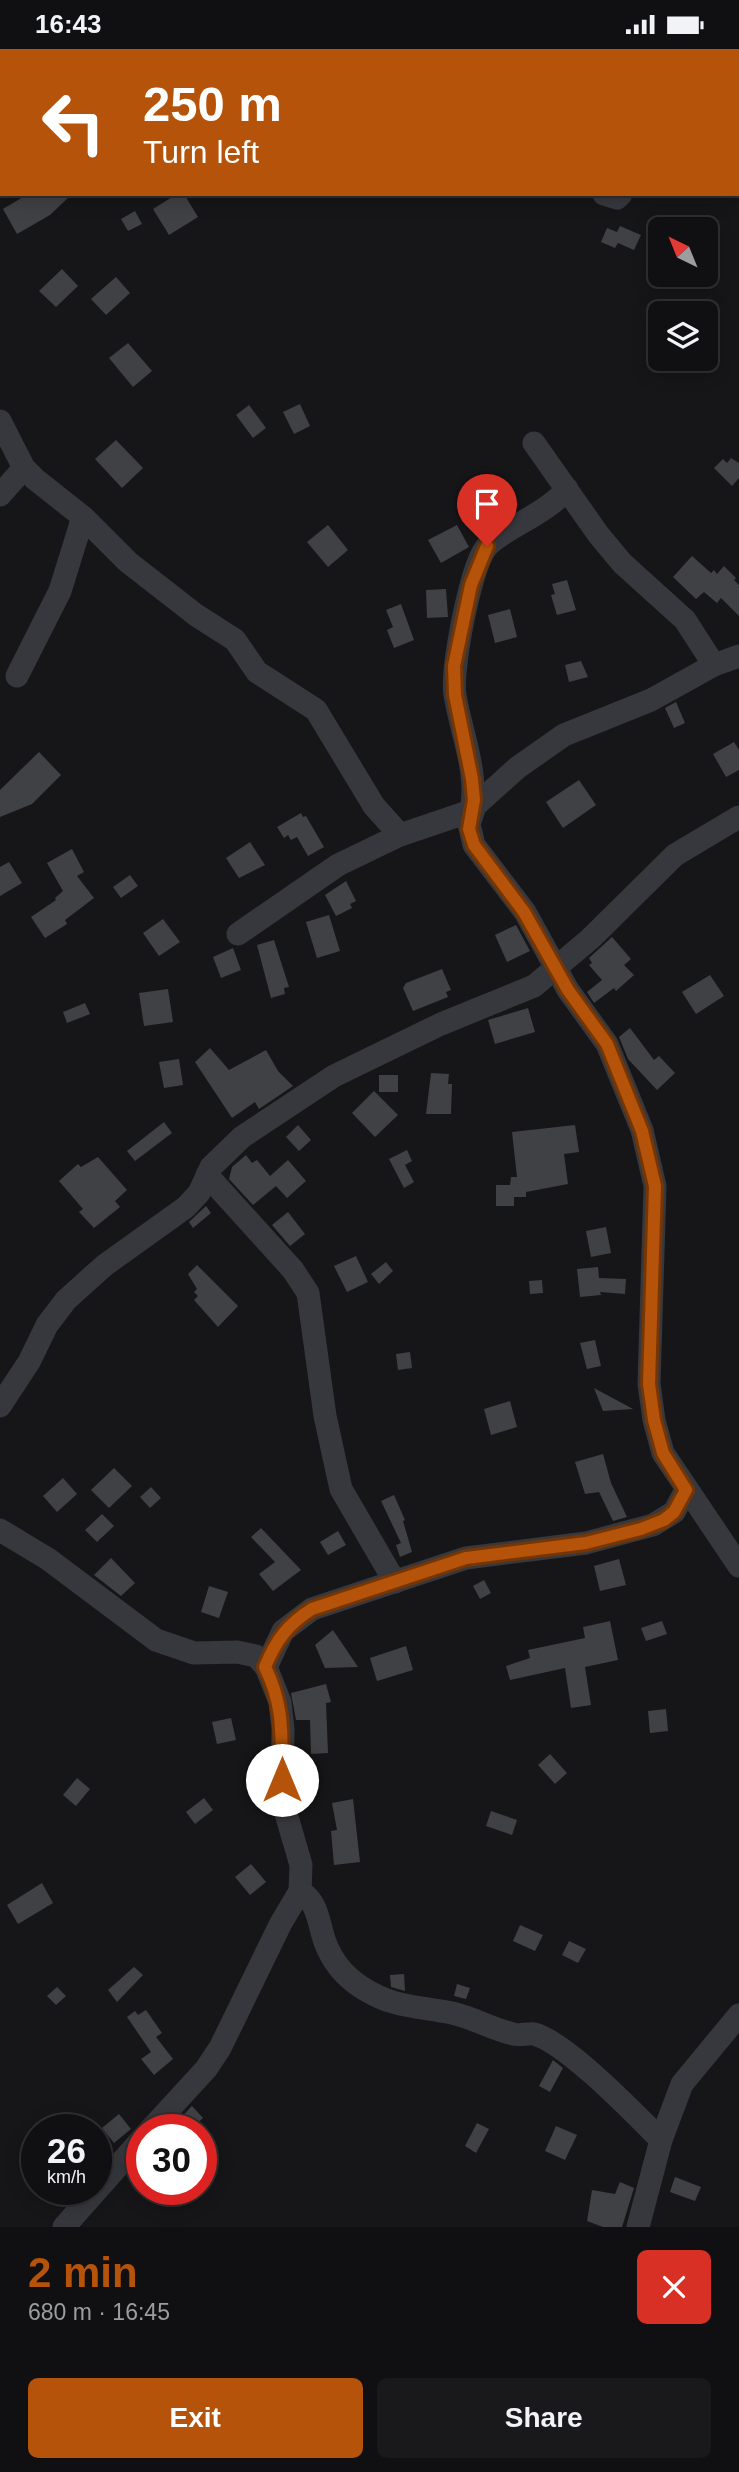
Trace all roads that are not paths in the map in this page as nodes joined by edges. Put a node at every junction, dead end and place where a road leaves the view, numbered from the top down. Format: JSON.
{"nodes":[{"id":1,"x":0,"y":421,"type":"edge"},
{"id":2,"x":534,"y":443,"type":"dead end"},
{"id":3,"x":24,"y":468,"type":"junction"},
{"id":4,"x":567,"y":489,"type":"junction"},
{"id":5,"x":0,"y":495,"type":"edge"},
{"id":6,"x":83,"y":517,"type":"junction"},
{"id":7,"x":739,"y":656,"type":"edge"},
{"id":8,"x":714,"y":665,"type":"junction"},
{"id":9,"x":17,"y":676,"type":"dead end"},
{"id":10,"x":471,"y":811,"type":"junction"},
{"id":11,"x":739,"y":817,"type":"edge"},
{"id":12,"x":400,"y":835,"type":"junction"},
{"id":13,"x":238,"y":934,"type":"dead end"},
{"id":14,"x":556,"y":966,"type":"junction"},
{"id":15,"x":207,"y":1175,"type":"junction"},
{"id":16,"x":0,"y":1406,"type":"edge"},
{"id":17,"x":686,"y":1490,"type":"junction"},
{"id":18,"x":0,"y":1530,"type":"edge"},
{"id":19,"x":739,"y":1566,"type":"edge"},
{"id":20,"x":395,"y":1582,"type":"junction"},
{"id":21,"x":265,"y":1667,"type":"junction"},
{"id":22,"x":300,"y":1891,"type":"junction"},
{"id":23,"x":739,"y":2015,"type":"edge"},
{"id":24,"x":165,"y":2114,"type":"edge"},
{"id":25,"x":661,"y":2140,"type":"junction"},
{"id":26,"x":126,"y":2157,"type":"edge"},
{"id":27,"x":64,"y":2227,"type":"edge"},
{"id":28,"x":638,"y":2227,"type":"edge"}],
"edges":[{"from":1,"to":3,"type":"street"},
{"from":2,"to":4,"type":"street"},
{"from":3,"to":5,"type":"street"},
{"from":3,"to":6,"type":"street"},
{"from":4,"to":8,"type":"street"},
{"from":4,"to":10,"type":"street"},
{"from":6,"to":9,"type":"street"},
{"from":6,"to":12,"type":"street"},
{"from":7,"to":8,"type":"street"},
{"from":8,"to":10,"type":"street"},
{"from":10,"to":12,"type":"street"},
{"from":10,"to":14,"type":"street"},
{"from":11,"to":14,"type":"street"},
{"from":12,"to":13,"type":"street"},
{"from":14,"to":15,"type":"street"},
{"from":14,"to":17,"type":"street"},
{"from":15,"to":16,"type":"street"},
{"from":15,"to":20,"type":"street"},
{"from":17,"to":19,"type":"street"},
{"from":17,"to":20,"type":"street"},
{"from":18,"to":21,"type":"street"},
{"from":20,"to":21,"type":"street"},
{"from":21,"to":22,"type":"street"},
{"from":22,"to":24,"type":"street"},
{"from":22,"to":25,"type":"street"},
{"from":23,"to":25,"type":"street"},
{"from":25,"to":28,"type":"street"},
{"from":26,"to":27,"type":"street"}]}
